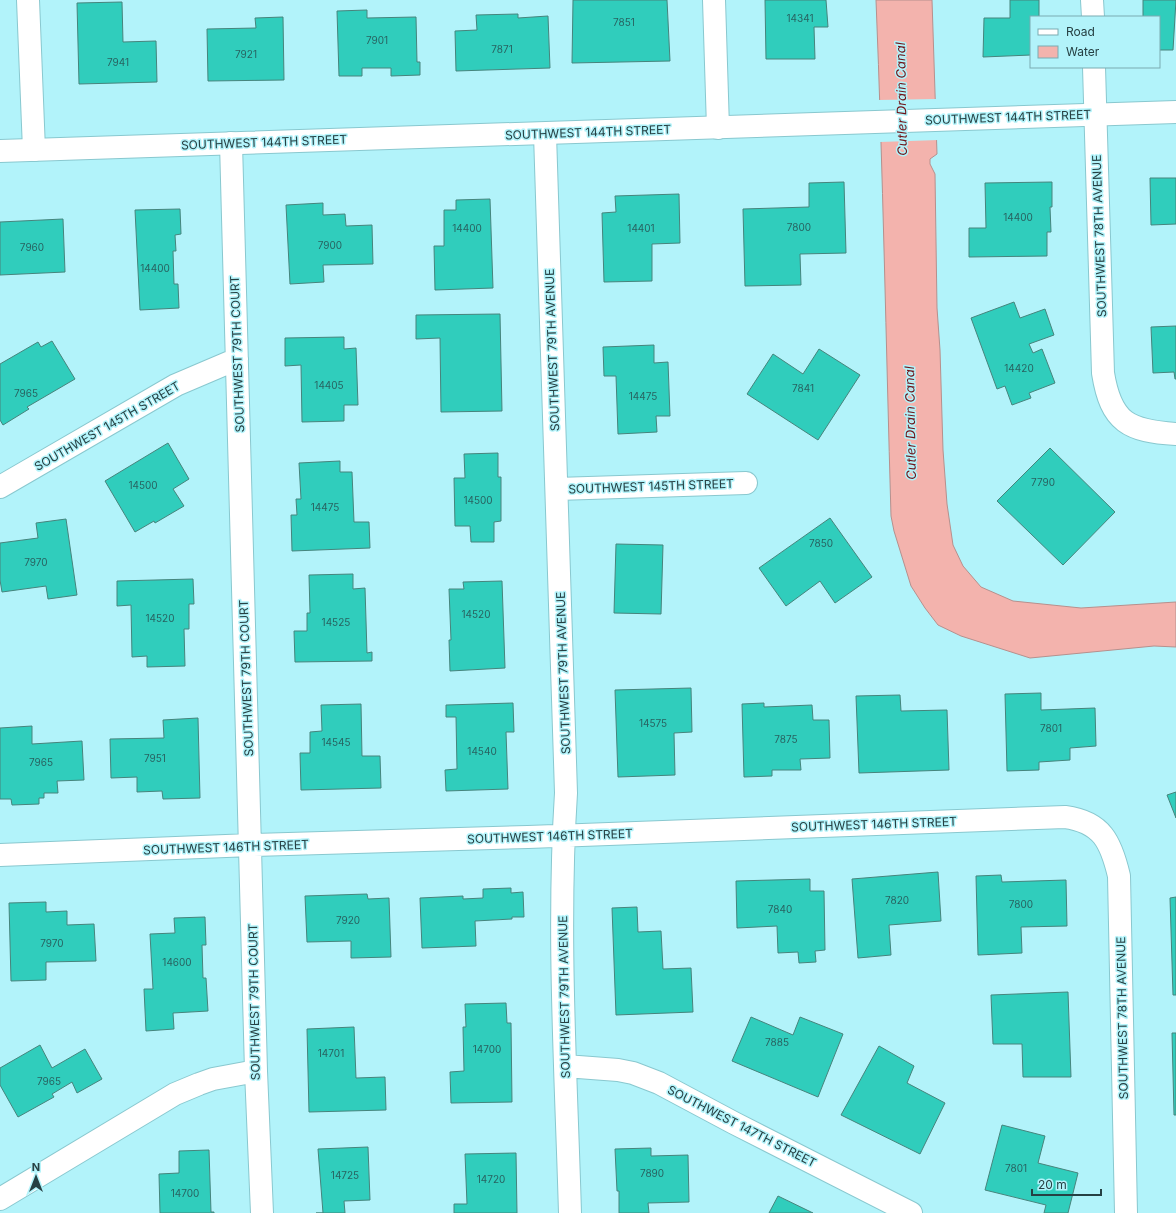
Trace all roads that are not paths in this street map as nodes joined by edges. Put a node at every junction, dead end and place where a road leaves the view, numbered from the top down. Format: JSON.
{"nodes":[{"id":1,"x":28,"y":0,"type":"edge"},
{"id":2,"x":714,"y":0,"type":"edge"},
{"id":3,"x":1092,"y":0,"type":"edge"},
{"id":4,"x":1093,"y":16,"type":"edge"},
{"id":5,"x":1094,"y":68,"type":"edge"},
{"id":6,"x":1176,"y":112,"type":"edge"},
{"id":7,"x":1096,"y":115,"type":"junction"},
{"id":8,"x":718,"y":128,"type":"junction"},
{"id":9,"x":545,"y":134,"type":"junction"},
{"id":10,"x":231,"y":143,"type":"junction"},
{"id":11,"x":34,"y":150,"type":"junction"},
{"id":12,"x":0,"y":151,"type":"edge"},
{"id":13,"x":237,"y":359,"type":"junction"},
{"id":14,"x":1176,"y":434,"type":"edge"},
{"id":15,"x":746,"y":483,"type":"dead end"},
{"id":16,"x":0,"y":487,"type":"edge"},
{"id":17,"x":557,"y":488,"type":"junction"},
{"id":18,"x":1098,"y":830,"type":"joint"},
{"id":19,"x":564,"y":836,"type":"junction"},
{"id":20,"x":250,"y":845,"type":"junction"},
{"id":21,"x":0,"y":855,"type":"edge"},
{"id":22,"x":565,"y":1066,"type":"junction"},
{"id":23,"x":256,"y":1071,"type":"junction"},
{"id":24,"x":0,"y":1199,"type":"edge"},
{"id":25,"x":262,"y":1213,"type":"edge"},
{"id":26,"x":570,"y":1213,"type":"edge"},
{"id":27,"x":912,"y":1213,"type":"edge"},
{"id":28,"x":1126,"y":1213,"type":"edge"}],
"edges":[{"from":1,"to":11,"type":"street"},
{"from":2,"to":8,"type":"street"},
{"from":3,"to":4,"type":"street"},
{"from":5,"to":7,"type":"street","name":"SOUTHWEST 78TH AVENUE"},
{"from":6,"to":7,"type":"street","name":"SOUTHWEST 144TH STREET"},
{"from":7,"to":8,"type":"street","name":"SOUTHWEST 144TH STREET"},
{"from":7,"to":14,"type":"street","name":"SOUTHWEST 78TH AVENUE"},
{"from":8,"to":9,"type":"street","name":"SOUTHWEST 144TH STREET"},
{"from":9,"to":10,"type":"street","name":"SOUTHWEST 144TH STREET"},
{"from":9,"to":17,"type":"street","name":"SOUTHWEST 79TH AVENUE"},
{"from":10,"to":11,"type":"street","name":"SOUTHWEST 144TH STREET"},
{"from":10,"to":13,"type":"street","name":"SOUTHWEST 79TH COURT"},
{"from":11,"to":12,"type":"street","name":"SOUTHWEST 144TH STREET"},
{"from":13,"to":16,"type":"street","name":"SOUTHWEST 145TH STREET"},
{"from":13,"to":20,"type":"street","name":"SOUTHWEST 79TH COURT"},
{"from":15,"to":17,"type":"street","name":"SOUTHWEST 145TH STREET"},
{"from":17,"to":19,"type":"street","name":"SOUTHWEST 79TH AVENUE"},
{"from":18,"to":19,"type":"street","name":"SOUTHWEST 146TH STREET"},
{"from":18,"to":28,"type":"street","name":"SOUTHWEST 78TH AVENUE"},
{"from":19,"to":20,"type":"street","name":"SOUTHWEST 146TH STREET"},
{"from":19,"to":22,"type":"street","name":"SOUTHWEST 79TH AVENUE"},
{"from":20,"to":21,"type":"street","name":"SOUTHWEST 146TH STREET"},
{"from":20,"to":23,"type":"street","name":"SOUTHWEST 79TH COURT"},
{"from":22,"to":26,"type":"street","name":"SOUTHWEST 79TH AVENUE"},
{"from":22,"to":27,"type":"street","name":"SOUTHWEST 147TH STREET"},
{"from":23,"to":24,"type":"street"},
{"from":23,"to":25,"type":"street","name":"SOUTHWEST 79TH COURT"}]}
